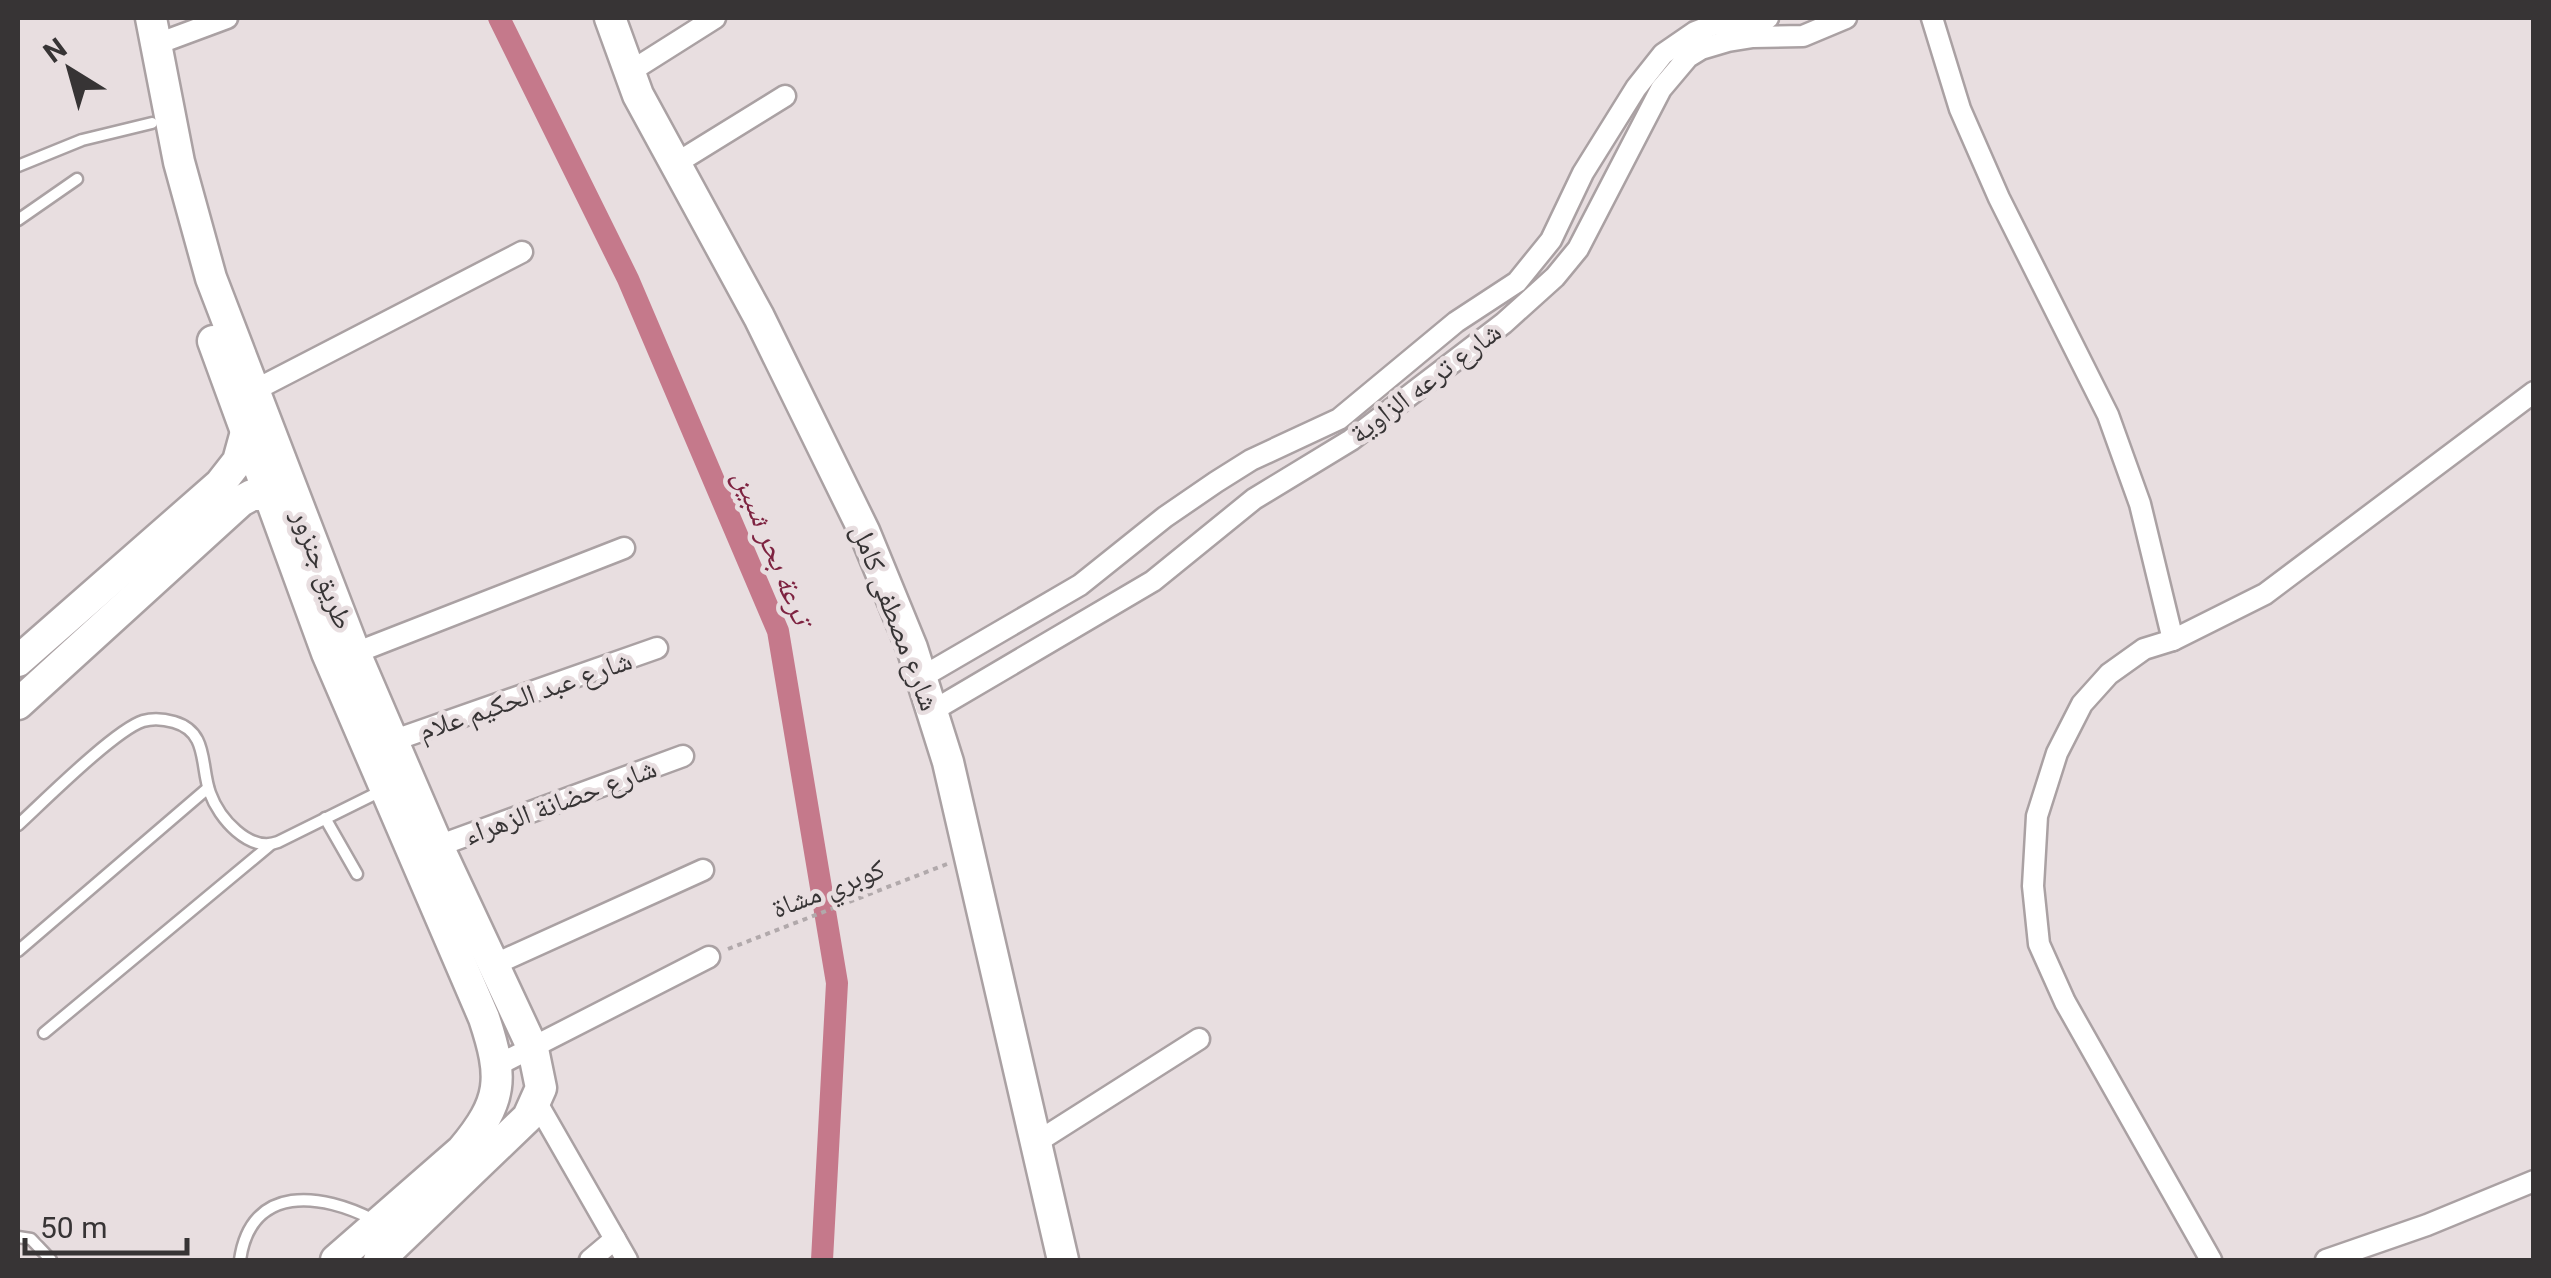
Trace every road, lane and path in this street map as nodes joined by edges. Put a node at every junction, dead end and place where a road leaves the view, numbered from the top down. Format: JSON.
{"nodes":[{"id":1,"x":131,"y":18,"type":"edge"},
{"id":2,"x":227,"y":18,"type":"edge"},
{"id":3,"x":610,"y":18,"type":"edge"},
{"id":4,"x":715,"y":18,"type":"edge"},
{"id":5,"x":1768,"y":18,"type":"edge"},
{"id":6,"x":1846,"y":18,"type":"edge"},
{"id":7,"x":1932,"y":18,"type":"edge"},
{"id":8,"x":154,"y":31,"type":"edge"},
{"id":9,"x":628,"y":72,"type":"junction"},
{"id":10,"x":785,"y":96,"type":"dead end"},
{"id":11,"x":152,"y":122,"type":"junction"},
{"id":12,"x":675,"y":164,"type":"junction"},
{"id":13,"x":18,"y":166,"type":"edge"},
{"id":14,"x":77,"y":179,"type":"dead end"},
{"id":15,"x":18,"y":220,"type":"edge"},
{"id":16,"x":522,"y":252,"type":"dead end"},
{"id":17,"x":255,"y":390,"type":"junction"},
{"id":18,"x":2534,"y":392,"type":"edge"},
{"id":19,"x":246,"y":432,"type":"junction"},
{"id":20,"x":269,"y":495,"type":"junction"},
{"id":21,"x":624,"y":548,"type":"dead end"},
{"id":22,"x":2173,"y":640,"type":"junction"},
{"id":23,"x":658,"y":648,"type":"dead end"},
{"id":24,"x":355,"y":653,"type":"junction"},
{"id":25,"x":18,"y":661,"type":"edge"},
{"id":26,"x":922,"y":678,"type":"junction"},
{"id":27,"x":18,"y":704,"type":"edge"},
{"id":28,"x":934,"y":710,"type":"junction"},
{"id":29,"x":392,"y":741,"type":"junction"},
{"id":30,"x":683,"y":756,"type":"dead end"},
{"id":31,"x":208,"y":788,"type":"junction"},
{"id":32,"x":384,"y":789,"type":"junction"},
{"id":33,"x":325,"y":818,"type":"junction"},
{"id":34,"x":18,"y":825,"type":"edge"},
{"id":35,"x":269,"y":846,"type":"junction"},
{"id":36,"x":438,"y":846,"type":"junction"},
{"id":37,"x":703,"y":870,"type":"dead end"},
{"id":38,"x":932,"y":870,"type":"dead end"},
{"id":39,"x":356,"y":874,"type":"dead end"},
{"id":40,"x":739,"y":944,"type":"dead end"},
{"id":41,"x":18,"y":951,"type":"edge"},
{"id":42,"x":708,"y":957,"type":"dead end"},
{"id":43,"x":493,"y":965,"type":"junction"},
{"id":44,"x":44,"y":1033,"type":"dead end"},
{"id":45,"x":1199,"y":1039,"type":"dead end"},
{"id":46,"x":534,"y":1049,"type":"junction"},
{"id":47,"x":498,"y":1076,"type":"junction"},
{"id":48,"x":537,"y":1103,"type":"junction"},
{"id":49,"x":1037,"y":1142,"type":"junction"},
{"id":50,"x":2534,"y":1182,"type":"edge"},
{"id":51,"x":18,"y":1238,"type":"edge"},
{"id":52,"x":615,"y":1239,"type":"junction"},
{"id":53,"x":390,"y":1248,"type":"edge"},
{"id":54,"x":51,"y":1260,"type":"edge"},
{"id":55,"x":240,"y":1260,"type":"edge"},
{"id":56,"x":336,"y":1260,"type":"edge"},
{"id":57,"x":590,"y":1260,"type":"edge"},
{"id":58,"x":627,"y":1260,"type":"edge"},
{"id":59,"x":1063,"y":1260,"type":"edge"},
{"id":60,"x":2211,"y":1260,"type":"edge"},
{"id":61,"x":2326,"y":1260,"type":"edge"}],
"edges":[{"from":1,"to":11,"type":"main road","name":"طريق جنزور"},
{"from":2,"to":8,"type":"street"},
{"from":3,"to":9,"type":"main road","name":"شارع مصطفى كامل"},
{"from":4,"to":9,"type":"street"},
{"from":5,"to":26,"type":"street","name":"شارع ترعه الزاوية"},
{"from":6,"to":28,"type":"street","name":"شارع ترعه الزاوية"},
{"from":7,"to":22,"type":"street"},
{"from":8,"to":17,"type":"main road","name":"طريق جنزور"},
{"from":9,"to":12,"type":"main road","name":"شارع مصطفى كامل"},
{"from":10,"to":12,"type":"street"},
{"from":11,"to":13,"type":"lane"},
{"from":11,"to":19,"type":"main road","name":"طريق جنزور"},
{"from":12,"to":26,"type":"main road","name":"شارع مصطفى كامل"},
{"from":14,"to":15,"type":"lane"},
{"from":16,"to":17,"type":"street"},
{"from":17,"to":24,"type":"main road","name":"طريق جنزور"},
{"from":18,"to":22,"type":"street"},
{"from":19,"to":20,"type":"main road","name":"طريق جنزور"},
{"from":19,"to":25,"type":"main road"},
{"from":20,"to":27,"type":"main road"},
{"from":20,"to":32,"type":"main road","name":"طريق جنزور"},
{"from":21,"to":24,"type":"street"},
{"from":22,"to":60,"type":"street"},
{"from":23,"to":29,"type":"street","name":"شارع عبد الحكيم علام"},
{"from":24,"to":29,"type":"main road","name":"طريق جنزور"},
{"from":26,"to":28,"type":"main road","name":"شارع مصطفى كامل"},
{"from":28,"to":49,"type":"main road","name":"شارع مصطفى كامل"},
{"from":29,"to":36,"type":"main road","name":"طريق جنزور"},
{"from":30,"to":36,"type":"street","name":"شارع حضانة الزهراء"},
{"from":31,"to":34,"type":"lane"},
{"from":31,"to":35,"type":"lane"},
{"from":31,"to":41,"type":"lane"},
{"from":32,"to":33,"type":"lane"},
{"from":32,"to":47,"type":"main road","name":"طريق جنزور"},
{"from":33,"to":35,"type":"lane"},
{"from":33,"to":39,"type":"lane"},
{"from":35,"to":44,"type":"lane"},
{"from":36,"to":43,"type":"main road","name":"طريق جنزور"},
{"from":37,"to":43,"type":"street"},
{"from":38,"to":40,"type":"path","name":"كوبري مشاة"},
{"from":42,"to":46,"type":"street"},
{"from":43,"to":46,"type":"main road","name":"طريق جنزور"},
{"from":45,"to":49,"type":"street"},
{"from":46,"to":47,"type":"street"},
{"from":46,"to":48,"type":"main road","name":"طريق جنزور"},
{"from":47,"to":53,"type":"main road"},
{"from":48,"to":52,"type":"street"},
{"from":48,"to":53,"type":"main road"},
{"from":49,"to":59,"type":"main road","name":"شارع مصطفى كامل"},
{"from":50,"to":61,"type":"street"},
{"from":51,"to":54,"type":"lane"},
{"from":52,"to":57,"type":"street"},
{"from":52,"to":58,"type":"street"},
{"from":53,"to":55,"type":"lane"},
{"from":53,"to":56,"type":"main road"}]}
